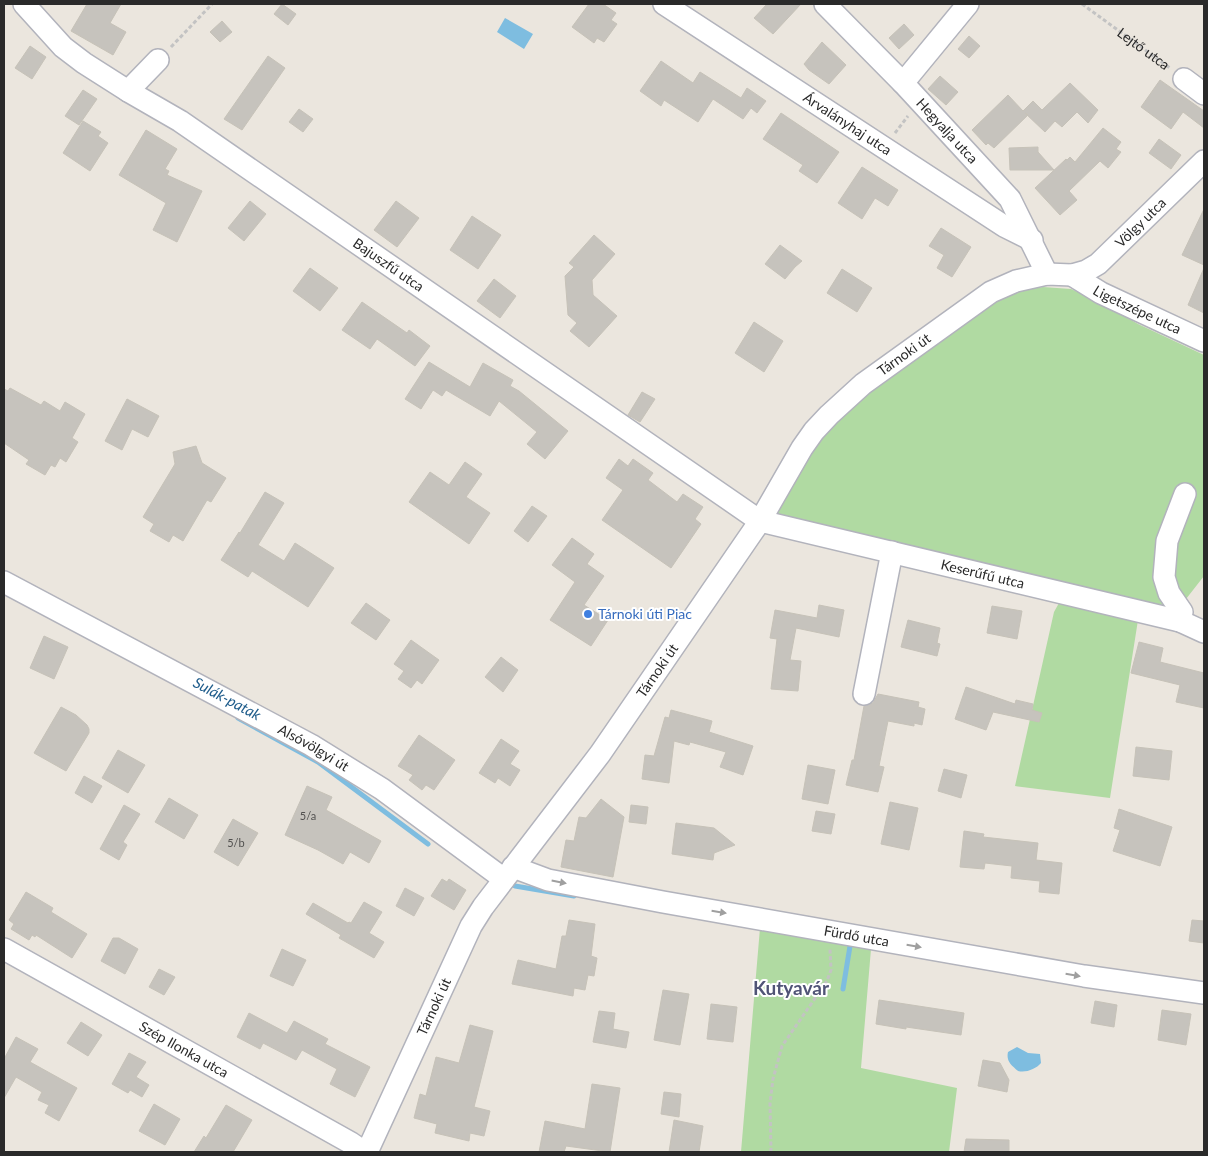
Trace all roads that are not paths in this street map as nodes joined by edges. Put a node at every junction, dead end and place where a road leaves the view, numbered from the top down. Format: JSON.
{"nodes":[{"id":1,"x":24,"y":4,"type":"edge"},
{"id":2,"x":664,"y":4,"type":"edge"},
{"id":3,"x":825,"y":4,"type":"edge"},
{"id":4,"x":968,"y":4,"type":"edge"},
{"id":5,"x":158,"y":60,"type":"road end"},
{"id":6,"x":1184,"y":79,"type":"road end"},
{"id":7,"x":903,"y":83,"type":"junction"},
{"id":8,"x":128,"y":91,"type":"junction"},
{"id":9,"x":1204,"y":94,"type":"edge"},
{"id":10,"x":1204,"y":161,"type":"edge"},
{"id":11,"x":1032,"y":240,"type":"junction"},
{"id":12,"x":1047,"y":274,"type":"junction"},
{"id":13,"x":1072,"y":275,"type":"junction"},
{"id":14,"x":1204,"y":341,"type":"edge"},
{"id":15,"x":1185,"y":494,"type":"dead end"},
{"id":16,"x":760,"y":521,"type":"junction"},
{"id":17,"x":892,"y":552,"type":"junction"},
{"id":18,"x":4,"y":582,"type":"edge"},
{"id":19,"x":1180,"y":620,"type":"junction"},
{"id":20,"x":1204,"y":632,"type":"edge"},
{"id":21,"x":864,"y":694,"type":"dead end"},
{"id":22,"x":509,"y":873,"type":"junction"},
{"id":23,"x":4,"y":950,"type":"edge"},
{"id":24,"x":1204,"y":993,"type":"edge"},
{"id":25,"x":365,"y":1152,"type":"edge"}],
"edges":[{"from":1,"to":8,"type":"street","name":"Bajuszfű utca"},
{"from":2,"to":11,"type":"street","name":"Árvalányhaj utca"},
{"from":3,"to":7,"type":"street","name":"Hegyalja utca"},
{"from":4,"to":7,"type":"street"},
{"from":5,"to":8,"type":"street"},
{"from":6,"to":9,"type":"street"},
{"from":7,"to":11,"type":"street","name":"Hegyalja utca"},
{"from":8,"to":16,"type":"street","name":"Bajuszfű utca"},
{"from":10,"to":13,"type":"street","name":"Völgy utca"},
{"from":11,"to":12,"type":"street","name":"Hegyalja utca"},
{"from":12,"to":13,"type":"street","name":"Tárnoki út"},
{"from":12,"to":16,"type":"street","name":"Tárnoki út"},
{"from":13,"to":14,"type":"street","name":"Ligetszépe utca"},
{"from":15,"to":19,"type":"street"},
{"from":16,"to":17,"type":"street","name":"Keserűfű utca"},
{"from":16,"to":22,"type":"street","name":"Tárnoki út"},
{"from":17,"to":19,"type":"street","name":"Keserűfű utca"},
{"from":17,"to":21,"type":"street"},
{"from":18,"to":22,"type":"street","name":"Alsóvölgyi út"},
{"from":19,"to":20,"type":"street","name":"Keserűfű utca"},
{"from":22,"to":24,"type":"street","name":"Fürdő utca","one_way":true},
{"from":22,"to":25,"type":"street","name":"Tárnoki út"},
{"from":23,"to":25,"type":"street","name":"Szép Ilonka utca"}]}
